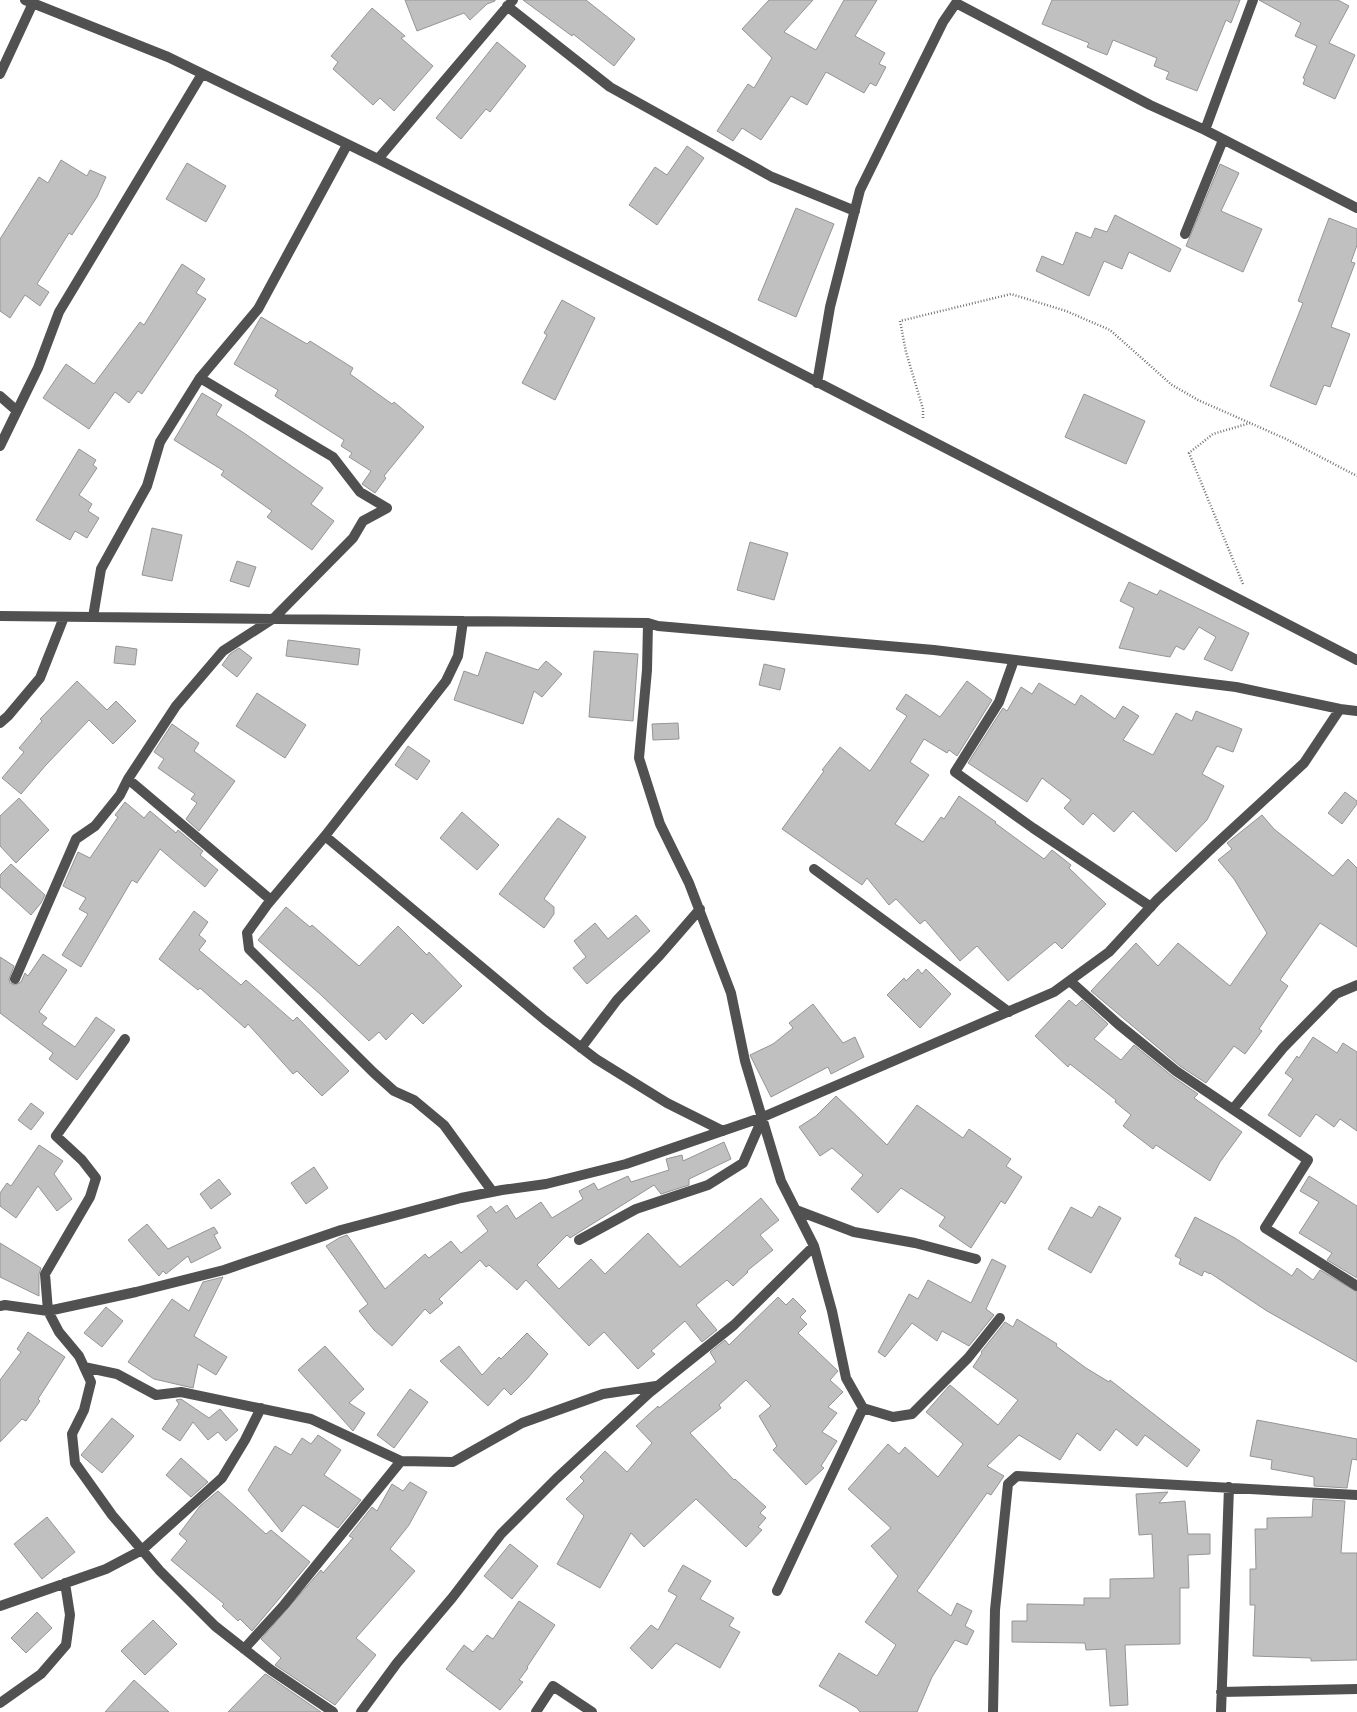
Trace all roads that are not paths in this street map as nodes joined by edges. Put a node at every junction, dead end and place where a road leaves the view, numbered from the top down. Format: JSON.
{"nodes":[{"id":1,"x":1253,"y":0,"type":"edge"},
{"id":2,"x":953,"y":1,"type":"edge"},
{"id":3,"x":29,"y":2,"type":"edge"},
{"id":4,"x":510,"y":3,"type":"edge"},
{"id":5,"x":0,"y":74,"type":"edge"},
{"id":6,"x":202,"y":74,"type":"junction"},
{"id":7,"x":1205,"y":130,"type":"junction"},
{"id":8,"x":1224,"y":140,"type":"junction"},
{"id":9,"x":347,"y":145,"type":"junction"},
{"id":10,"x":378,"y":159,"type":"junction"},
{"id":11,"x":1357,"y":208,"type":"edge"},
{"id":12,"x":855,"y":211,"type":"junction"},
{"id":13,"x":1185,"y":234,"type":"dead end"},
{"id":14,"x":200,"y":378,"type":"junction"},
{"id":15,"x":818,"y":383,"type":"junction"},
{"id":16,"x":0,"y":396,"type":"edge"},
{"id":17,"x":17,"y":411,"type":"junction"},
{"id":18,"x":0,"y":446,"type":"edge"},
{"id":19,"x":0,"y":616,"type":"edge"},
{"id":20,"x":64,"y":617,"type":"junction"},
{"id":21,"x":93,"y":617,"type":"junction"},
{"id":22,"x":274,"y":618,"type":"junction"},
{"id":23,"x":463,"y":620,"type":"junction"},
{"id":24,"x":648,"y":623,"type":"junction"},
{"id":25,"x":1014,"y":660,"type":"junction"},
{"id":26,"x":1357,"y":660,"type":"edge"},
{"id":27,"x":1340,"y":710,"type":"junction"},
{"id":28,"x":1357,"y":711,"type":"edge"},
{"id":29,"x":0,"y":723,"type":"edge"},
{"id":30,"x":128,"y":779,"type":"junction"},
{"id":31,"x":325,"y":836,"type":"junction"},
{"id":32,"x":814,"y":869,"type":"dead end"},
{"id":33,"x":271,"y":900,"type":"junction"},
{"id":34,"x":1151,"y":907,"type":"junction"},
{"id":35,"x":700,"y":909,"type":"junction"},
{"id":36,"x":16,"y":979,"type":"dead end"},
{"id":37,"x":1070,"y":981,"type":"junction"},
{"id":38,"x":1357,"y":985,"type":"edge"},
{"id":39,"x":1009,"y":1012,"type":"junction"},
{"id":40,"x":125,"y":1038,"type":"dead end"},
{"id":41,"x":581,"y":1048,"type":"junction"},
{"id":42,"x":1233,"y":1109,"type":"junction"},
{"id":43,"x":762,"y":1117,"type":"junction"},
{"id":44,"x":723,"y":1131,"type":"junction"},
{"id":45,"x":492,"y":1191,"type":"junction"},
{"id":46,"x":796,"y":1210,"type":"junction"},
{"id":47,"x":579,"y":1240,"type":"dead end"},
{"id":48,"x":814,"y":1246,"type":"junction"},
{"id":49,"x":976,"y":1259,"type":"dead end"},
{"id":50,"x":1357,"y":1286,"type":"edge"},
{"id":51,"x":0,"y":1306,"type":"edge"},
{"id":52,"x":48,"y":1310,"type":"junction"},
{"id":53,"x":1000,"y":1318,"type":"dead end"},
{"id":54,"x":84,"y":1367,"type":"junction"},
{"id":55,"x":658,"y":1385,"type":"junction"},
{"id":56,"x":261,"y":1408,"type":"junction"},
{"id":57,"x":863,"y":1408,"type":"junction"},
{"id":58,"x":401,"y":1461,"type":"junction"},
{"id":59,"x":1229,"y":1487,"type":"junction"},
{"id":60,"x":1357,"y":1495,"type":"edge"},
{"id":61,"x":142,"y":1550,"type":"junction"},
{"id":62,"x":65,"y":1582,"type":"junction"},
{"id":63,"x":777,"y":1591,"type":"dead end"},
{"id":64,"x":0,"y":1606,"type":"edge"},
{"id":65,"x":244,"y":1648,"type":"junction"},
{"id":66,"x":1357,"y":1689,"type":"edge"},
{"id":67,"x":1221,"y":1692,"type":"junction"},
{"id":68,"x":0,"y":1703,"type":"edge"},
{"id":69,"x":333,"y":1712,"type":"edge"},
{"id":70,"x":361,"y":1712,"type":"edge"},
{"id":71,"x":536,"y":1712,"type":"edge"},
{"id":72,"x":592,"y":1712,"type":"edge"},
{"id":73,"x":993,"y":1712,"type":"edge"},
{"id":74,"x":1221,"y":1712,"type":"edge"}],
"edges":[{"from":1,"to":7,"type":"street"},
{"from":2,"to":7,"type":"street"},
{"from":2,"to":12,"type":"street"},
{"from":3,"to":5,"type":"street"},
{"from":3,"to":6,"type":"street"},
{"from":4,"to":10,"type":"street"},
{"from":4,"to":12,"type":"street"},
{"from":6,"to":9,"type":"street"},
{"from":6,"to":17,"type":"street"},
{"from":7,"to":8,"type":"street"},
{"from":8,"to":11,"type":"street"},
{"from":8,"to":13,"type":"street"},
{"from":9,"to":10,"type":"street"},
{"from":9,"to":14,"type":"street"},
{"from":10,"to":15,"type":"street"},
{"from":12,"to":15,"type":"street"},
{"from":14,"to":21,"type":"street"},
{"from":14,"to":22,"type":"street"},
{"from":15,"to":26,"type":"street"},
{"from":16,"to":17,"type":"street"},
{"from":17,"to":18,"type":"street"},
{"from":19,"to":20,"type":"street"},
{"from":20,"to":21,"type":"street"},
{"from":20,"to":29,"type":"street"},
{"from":21,"to":22,"type":"street"},
{"from":22,"to":23,"type":"street"},
{"from":22,"to":30,"type":"street"},
{"from":23,"to":24,"type":"street"},
{"from":23,"to":31,"type":"street"},
{"from":24,"to":25,"type":"street"},
{"from":24,"to":35,"type":"street"},
{"from":25,"to":27,"type":"street"},
{"from":25,"to":34,"type":"street"},
{"from":27,"to":28,"type":"street"},
{"from":27,"to":34,"type":"street"},
{"from":30,"to":33,"type":"street"},
{"from":30,"to":36,"type":"street"},
{"from":31,"to":33,"type":"street"},
{"from":31,"to":41,"type":"street"},
{"from":32,"to":39,"type":"street"},
{"from":33,"to":45,"type":"street"},
{"from":34,"to":37,"type":"street"},
{"from":35,"to":41,"type":"street"},
{"from":35,"to":43,"type":"street"},
{"from":37,"to":39,"type":"street"},
{"from":37,"to":42,"type":"street"},
{"from":38,"to":42,"type":"street"},
{"from":39,"to":43,"type":"street"},
{"from":40,"to":52,"type":"street"},
{"from":41,"to":44,"type":"street"},
{"from":42,"to":50,"type":"street"},
{"from":43,"to":44,"type":"street"},
{"from":43,"to":46,"type":"street"},
{"from":43,"to":47,"type":"street"},
{"from":44,"to":45,"type":"street"},
{"from":45,"to":52,"type":"street"},
{"from":46,"to":48,"type":"street"},
{"from":46,"to":49,"type":"street"},
{"from":48,"to":55,"type":"street"},
{"from":48,"to":57,"type":"street"},
{"from":51,"to":52,"type":"street"},
{"from":52,"to":54,"type":"street"},
{"from":53,"to":57,"type":"street"},
{"from":54,"to":56,"type":"street"},
{"from":54,"to":61,"type":"street"},
{"from":55,"to":58,"type":"street"},
{"from":55,"to":70,"type":"street"},
{"from":56,"to":58,"type":"street"},
{"from":56,"to":61,"type":"street"},
{"from":57,"to":63,"type":"street"},
{"from":58,"to":65,"type":"street"},
{"from":59,"to":60,"type":"street"},
{"from":59,"to":67,"type":"street"},
{"from":59,"to":73,"type":"street"},
{"from":61,"to":62,"type":"street"},
{"from":61,"to":65,"type":"street"},
{"from":62,"to":64,"type":"street"},
{"from":62,"to":68,"type":"street"},
{"from":65,"to":69,"type":"street"},
{"from":66,"to":67,"type":"street"},
{"from":67,"to":74,"type":"street"},
{"from":71,"to":72,"type":"street"}]}
